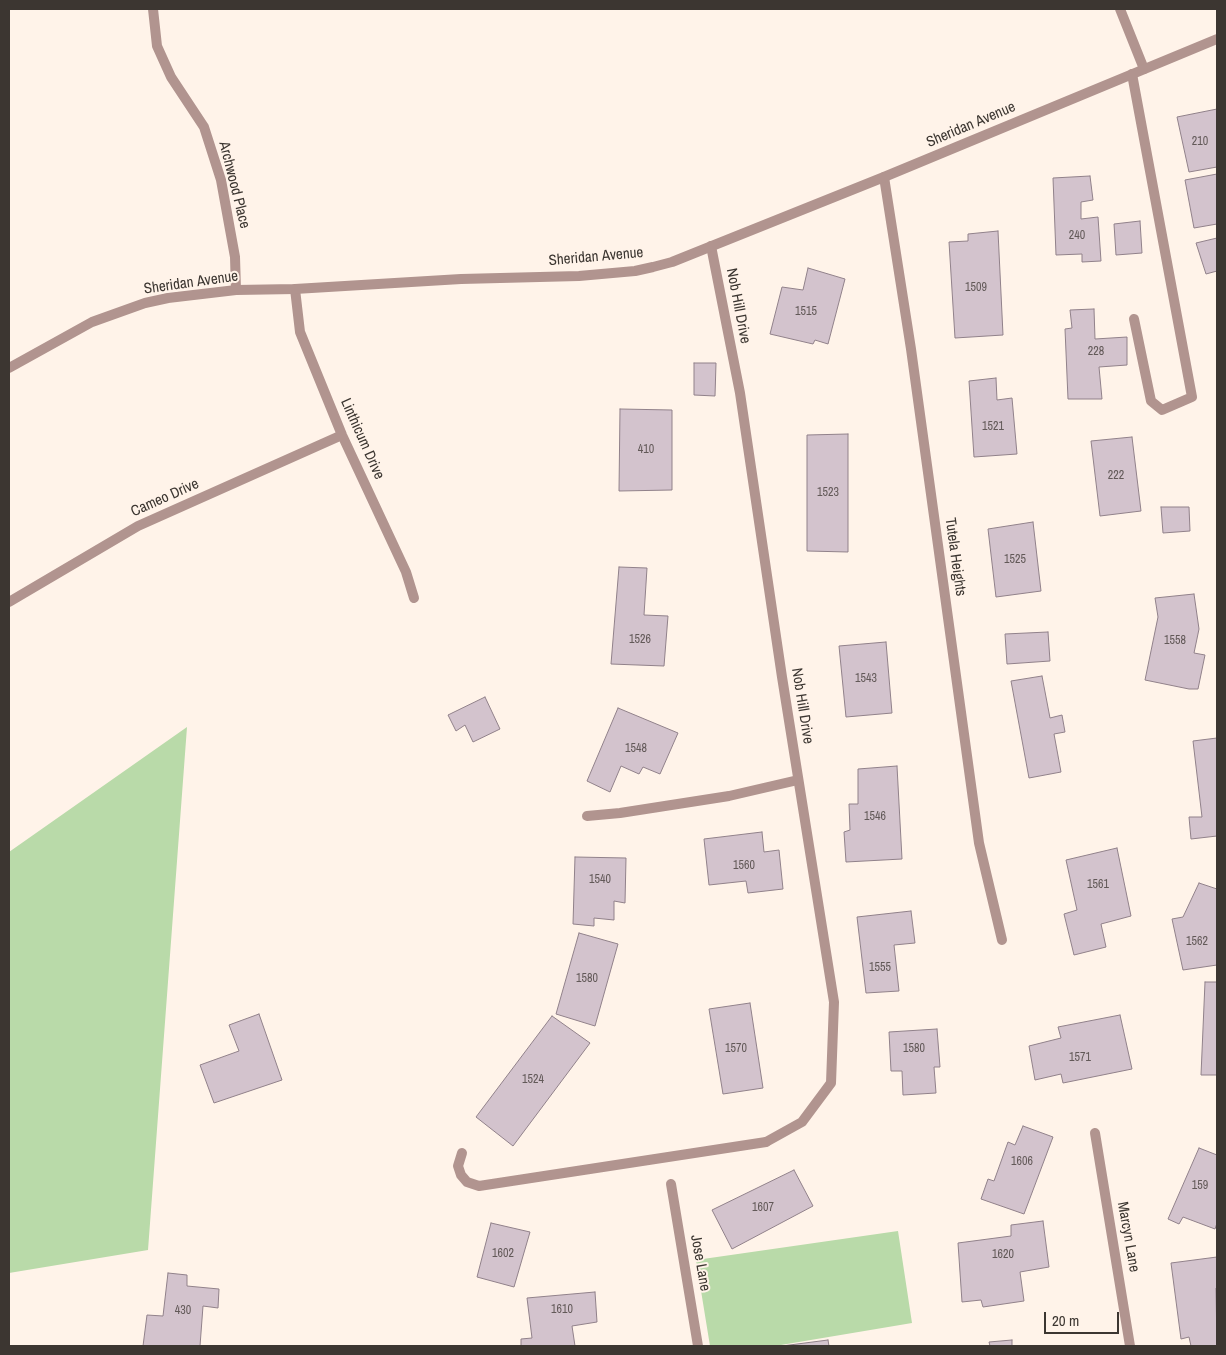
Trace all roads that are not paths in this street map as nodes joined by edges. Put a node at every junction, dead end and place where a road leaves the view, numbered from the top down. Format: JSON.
{"nodes":[{"id":1,"x":153,"y":9,"type":"edge"},
{"id":2,"x":1120,"y":9,"type":"edge"},
{"id":3,"x":1217,"y":39,"type":"edge"},
{"id":4,"x":1144,"y":69,"type":"junction"},
{"id":5,"x":1132,"y":74,"type":"junction"},
{"id":6,"x":884,"y":177,"type":"junction"},
{"id":7,"x":711,"y":246,"type":"junction"},
{"id":8,"x":296,"y":289,"type":"junction"},
{"id":9,"x":236,"y":290,"type":"junction"},
{"id":10,"x":1134,"y":319,"type":"dead end"},
{"id":11,"x":9,"y":368,"type":"edge"},
{"id":12,"x":342,"y":436,"type":"junction"},
{"id":13,"x":414,"y":598,"type":"dead end"},
{"id":14,"x":9,"y":602,"type":"edge"},
{"id":15,"x":798,"y":780,"type":"junction"},
{"id":16,"x":587,"y":816,"type":"dead end"},
{"id":17,"x":1002,"y":940,"type":"dead end"},
{"id":18,"x":1095,"y":1133,"type":"dead end"},
{"id":19,"x":462,"y":1153,"type":"dead end"},
{"id":20,"x":671,"y":1184,"type":"dead end"},
{"id":21,"x":698,"y":1346,"type":"edge"},
{"id":22,"x":1130,"y":1346,"type":"edge"}],
"edges":[{"from":1,"to":9,"type":"street","name":"Archwood Place"},
{"from":2,"to":4,"type":"street"},
{"from":3,"to":4,"type":"street","name":"Sheridan Avenue"},
{"from":4,"to":5,"type":"street","name":"Sheridan Avenue"},
{"from":5,"to":6,"type":"street","name":"Sheridan Avenue"},
{"from":5,"to":10,"type":"street"},
{"from":6,"to":7,"type":"street","name":"Sheridan Avenue"},
{"from":6,"to":17,"type":"street","name":"Tutela Heights"},
{"from":7,"to":8,"type":"street","name":"Sheridan Avenue"},
{"from":7,"to":15,"type":"street","name":"Nob Hill Drive"},
{"from":8,"to":9,"type":"street","name":"Sheridan Avenue"},
{"from":8,"to":12,"type":"street","name":"Linthicum Drive"},
{"from":9,"to":11,"type":"street","name":"Sheridan Avenue"},
{"from":12,"to":13,"type":"street","name":"Linthicum Drive"},
{"from":12,"to":14,"type":"street","name":"Cameo Drive"},
{"from":15,"to":16,"type":"street"},
{"from":15,"to":19,"type":"street","name":"Nob Hill Drive"},
{"from":18,"to":22,"type":"street","name":"Marcyn Lane"},
{"from":20,"to":21,"type":"street","name":"Jose Lane"}]}
